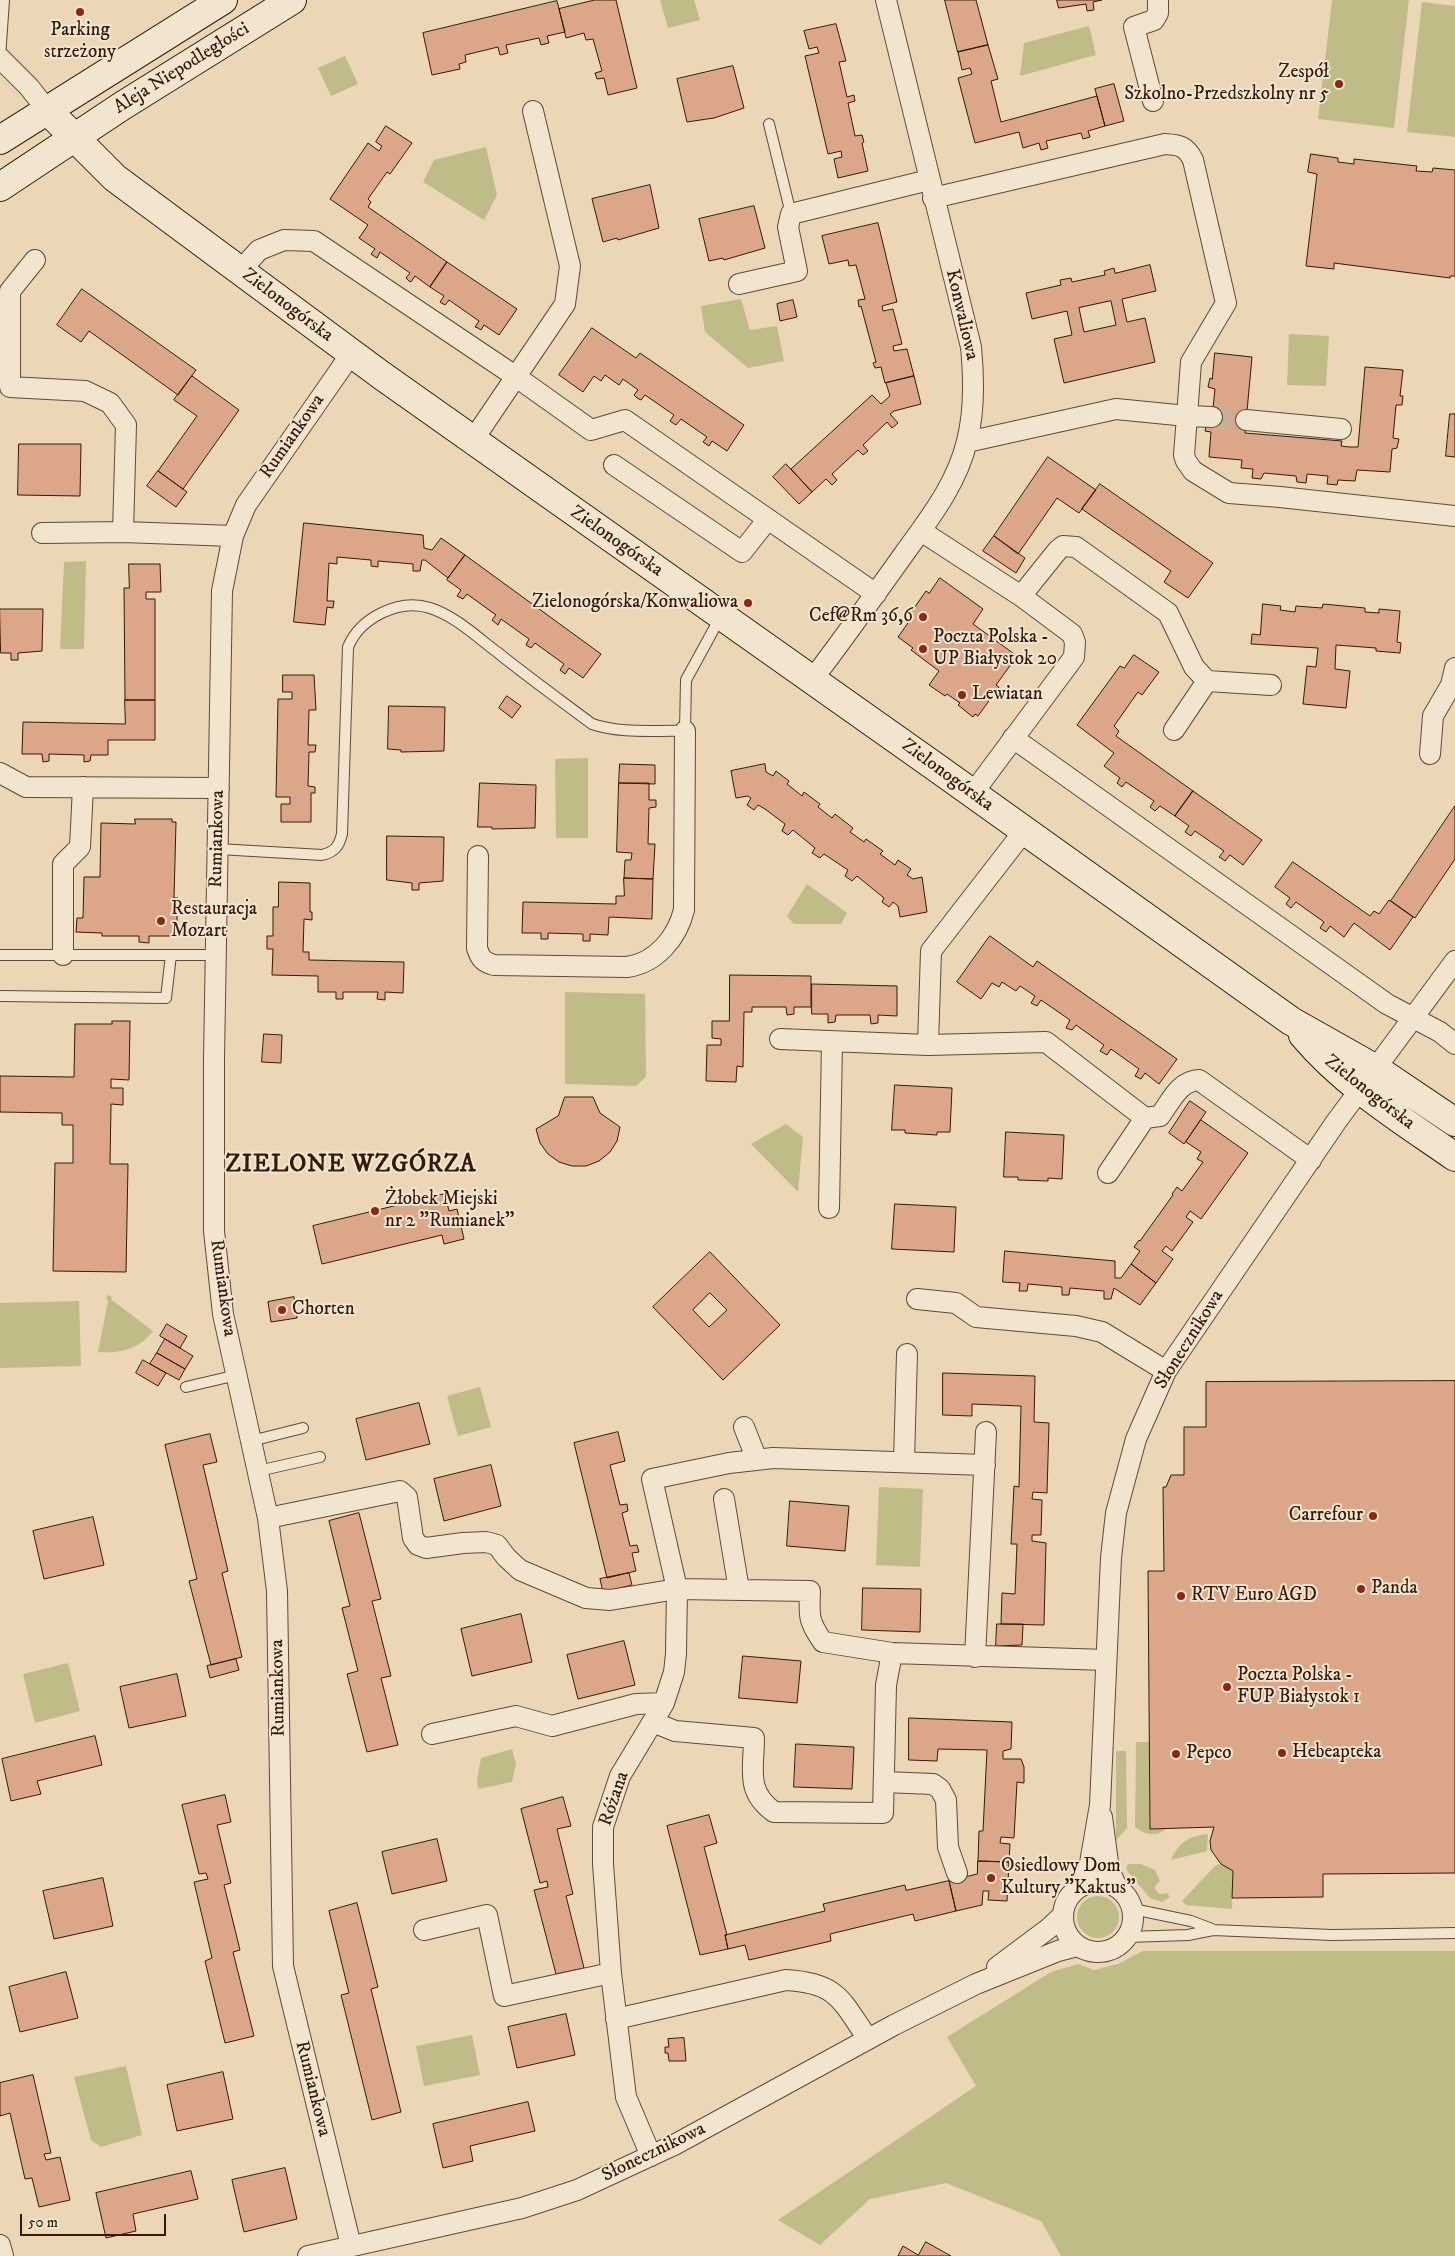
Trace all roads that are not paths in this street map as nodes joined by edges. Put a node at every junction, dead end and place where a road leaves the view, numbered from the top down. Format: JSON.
{"nodes":[{"id":1,"x":4,"y":0,"type":"edge"},
{"id":2,"x":223,"y":0,"type":"edge"},
{"id":3,"x":292,"y":0,"type":"edge"},
{"id":4,"x":886,"y":0,"type":"edge"},
{"id":5,"x":1158,"y":0,"type":"edge"},
{"id":6,"x":0,"y":58,"type":"edge"},
{"id":7,"x":1154,"y":101,"type":"dead end"},
{"id":8,"x":47,"y":110,"type":"junction"},
{"id":9,"x":532,"y":111,"type":"dead end"},
{"id":10,"x":769,"y":124,"type":"dead end"},
{"id":11,"x":73,"y":139,"type":"junction"},
{"id":12,"x":0,"y":140,"type":"edge"},
{"id":13,"x":0,"y":187,"type":"edge"},
{"id":14,"x":931,"y":189,"type":"junction"},
{"id":15,"x":791,"y":214,"type":"junction"},
{"id":16,"x":35,"y":260,"type":"dead end"},
{"id":17,"x":240,"y":271,"type":"junction"},
{"id":18,"x":739,"y":284,"type":"dead end"},
{"id":19,"x":5,"y":331,"type":"edge"},
{"id":20,"x":351,"y":354,"type":"junction"},
{"id":21,"x":515,"y":376,"type":"junction"},
{"id":22,"x":1187,"y":416,"type":"junction"},
{"id":23,"x":1212,"y":417,"type":"tunnel mouth"},
{"id":24,"x":1246,"y":420,"type":"tunnel mouth"},
{"id":25,"x":1341,"y":430,"type":"dead end"},
{"id":26,"x":472,"y":440,"type":"junction"},
{"id":27,"x":967,"y":442,"type":"junction"},
{"id":28,"x":614,"y":466,"type":"dead end"},
{"id":29,"x":1455,"y":516,"type":"edge"},
{"id":30,"x":768,"y":519,"type":"junction"},
{"id":31,"x":921,"y":530,"type":"junction"},
{"id":32,"x":123,"y":532,"type":"junction"},
{"id":33,"x":42,"y":533,"type":"dead end"},
{"id":34,"x":233,"y":536,"type":"junction"},
{"id":35,"x":876,"y":594,"type":"junction"},
{"id":36,"x":1021,"y":596,"type":"junction"},
{"id":37,"x":721,"y":616,"type":"junction"},
{"id":38,"x":1455,"y":668,"type":"edge"},
{"id":39,"x":812,"y":680,"type":"junction"},
{"id":40,"x":1207,"y":681,"type":"junction"},
{"id":41,"x":1271,"y":685,"type":"dead end"},
{"id":42,"x":1174,"y":730,"type":"dead end"},
{"id":43,"x":685,"y":731,"type":"junction"},
{"id":44,"x":1013,"y":738,"type":"junction"},
{"id":45,"x":1430,"y":754,"type":"dead end"},
{"id":46,"x":0,"y":773,"type":"edge"},
{"id":47,"x":83,"y":787,"type":"junction"},
{"id":48,"x":219,"y":788,"type":"junction"},
{"id":49,"x":973,"y":793,"type":"junction"},
{"id":50,"x":1024,"y":831,"type":"junction"},
{"id":51,"x":218,"y":849,"type":"junction"},
{"id":52,"x":478,"y":856,"type":"dead end"},
{"id":53,"x":0,"y":954,"type":"edge"},
{"id":54,"x":63,"y":955,"type":"junction"},
{"id":55,"x":171,"y":955,"type":"junction"},
{"id":56,"x":215,"y":955,"type":"junction"},
{"id":57,"x":1455,"y":961,"type":"edge"},
{"id":58,"x":0,"y":996,"type":"edge"},
{"id":59,"x":1414,"y":1019,"type":"junction"},
{"id":60,"x":780,"y":1039,"type":"dead end"},
{"id":61,"x":832,"y":1043,"type":"junction"},
{"id":62,"x":1455,"y":1044,"type":"edge"},
{"id":63,"x":928,"y":1045,"type":"junction"},
{"id":64,"x":1368,"y":1079,"type":"junction"},
{"id":65,"x":1145,"y":1118,"type":"junction"},
{"id":66,"x":1455,"y":1122,"type":"edge"},
{"id":67,"x":1455,"y":1157,"type":"edge"},
{"id":68,"x":1311,"y":1160,"type":"junction"},
{"id":69,"x":1108,"y":1173,"type":"dead end"},
{"id":70,"x":829,"y":1208,"type":"dead end"},
{"id":71,"x":917,"y":1299,"type":"dead end"},
{"id":72,"x":907,"y":1354,"type":"dead end"},
{"id":73,"x":1166,"y":1371,"type":"junction"},
{"id":74,"x":237,"y":1375,"type":"junction"},
{"id":75,"x":186,"y":1387,"type":"dead end"},
{"id":76,"x":744,"y":1427,"type":"dead end"},
{"id":77,"x":303,"y":1428,"type":"dead end"},
{"id":78,"x":986,"y":1432,"type":"dead end"},
{"id":79,"x":251,"y":1441,"type":"junction"},
{"id":80,"x":320,"y":1457,"type":"dead end"},
{"id":81,"x":757,"y":1460,"type":"junction"},
{"id":82,"x":904,"y":1461,"type":"junction"},
{"id":83,"x":985,"y":1465,"type":"junction"},
{"id":84,"x":258,"y":1471,"type":"junction"},
{"id":85,"x":724,"y":1499,"type":"dead end"},
{"id":86,"x":268,"y":1518,"type":"junction"},
{"id":87,"x":676,"y":1589,"type":"junction"},
{"id":88,"x":740,"y":1590,"type":"junction"},
{"id":89,"x":892,"y":1653,"type":"junction"},
{"id":90,"x":974,"y":1657,"type":"junction"},
{"id":91,"x":1106,"y":1660,"type":"junction"},
{"id":92,"x":664,"y":1703,"type":"junction"},
{"id":93,"x":653,"y":1722,"type":"junction"},
{"id":94,"x":432,"y":1734,"type":"dead end"},
{"id":95,"x":884,"y":1782,"type":"junction"},
{"id":96,"x":1100,"y":1805,"type":"junction"},
{"id":97,"x":957,"y":1873,"type":"dead end"},
{"id":98,"x":1083,"y":1884,"type":"junction"},
{"id":99,"x":1117,"y":1887,"type":"junction"},
{"id":100,"x":1132,"y":1909,"type":"junction"},
{"id":101,"x":1062,"y":1916,"type":"junction"},
{"id":102,"x":424,"y":1930,"type":"dead end"},
{"id":103,"x":1213,"y":1930,"type":"junction"},
{"id":104,"x":1455,"y":1933,"type":"edge"},
{"id":105,"x":1127,"y":1937,"type":"junction"},
{"id":106,"x":1077,"y":1946,"type":"junction"},
{"id":107,"x":611,"y":1973,"type":"junction"},
{"id":108,"x":976,"y":1984,"type":"junction"},
{"id":109,"x":616,"y":2019,"type":"junction"},
{"id":110,"x":868,"y":2039,"type":"junction"},
{"id":111,"x":651,"y":2156,"type":"junction"},
{"id":112,"x":0,"y":2244,"type":"edge"},
{"id":113,"x":351,"y":2246,"type":"junction"},
{"id":114,"x":3,"y":2256,"type":"edge"},
{"id":115,"x":308,"y":2256,"type":"edge"}],
"edges":[{"from":1,"to":6,"type":"lane"},
{"from":2,"to":8,"type":"street","name":"Aleja Niepodległości"},
{"from":3,"to":11,"type":"street","name":"Aleja Niepodległości"},
{"from":4,"to":14,"type":"street","name":"Konwaliowa"},
{"from":5,"to":7,"type":"street"},
{"from":6,"to":8,"type":"street"},
{"from":8,"to":11,"type":"street","name":"Zielonogórska"},
{"from":8,"to":12,"type":"street","name":"Aleja Niepodległości"},
{"from":9,"to":21,"type":"street"},
{"from":10,"to":15,"type":"lane"},
{"from":11,"to":13,"type":"street","name":"Aleja Niepodległości"},
{"from":11,"to":17,"type":"street","name":"Zielonogórska"},
{"from":14,"to":15,"type":"street"},
{"from":14,"to":22,"type":"street"},
{"from":14,"to":27,"type":"street","name":"Konwaliowa"},
{"from":15,"to":18,"type":"street"},
{"from":16,"to":19,"type":"street"},
{"from":17,"to":20,"type":"street","name":"Zielonogórska"},
{"from":17,"to":21,"type":"street"},
{"from":19,"to":32,"type":"street"},
{"from":20,"to":26,"type":"street","name":"Zielonogórska"},
{"from":20,"to":34,"type":"street","name":"Rumiankowa"},
{"from":21,"to":26,"type":"street"},
{"from":21,"to":30,"type":"street"},
{"from":22,"to":23,"type":"street"},
{"from":22,"to":27,"type":"street"},
{"from":22,"to":29,"type":"street"},
{"from":24,"to":25,"type":"street"},
{"from":26,"to":37,"type":"street","name":"Zielonogórska"},
{"from":27,"to":31,"type":"street","name":"Konwaliowa"},
{"from":28,"to":30,"type":"street"},
{"from":30,"to":35,"type":"street"},
{"from":31,"to":35,"type":"street","name":"Konwaliowa"},
{"from":31,"to":36,"type":"street"},
{"from":32,"to":33,"type":"street"},
{"from":32,"to":34,"type":"street"},
{"from":34,"to":48,"type":"street","name":"Rumiankowa"},
{"from":35,"to":39,"type":"street","name":"Konwaliowa"},
{"from":36,"to":40,"type":"street"},
{"from":36,"to":44,"type":"street"},
{"from":37,"to":39,"type":"street","name":"Zielonogórska"},
{"from":37,"to":43,"type":"lane"},
{"from":38,"to":45,"type":"street"},
{"from":39,"to":49,"type":"street","name":"Zielonogórska"},
{"from":40,"to":41,"type":"street"},
{"from":40,"to":42,"type":"street"},
{"from":43,"to":51,"type":"lane"},
{"from":43,"to":52,"type":"street"},
{"from":44,"to":49,"type":"street"},
{"from":44,"to":59,"type":"street"},
{"from":46,"to":47,"type":"street"},
{"from":47,"to":48,"type":"street"},
{"from":47,"to":54,"type":"street"},
{"from":48,"to":51,"type":"street","name":"Rumiankowa"},
{"from":49,"to":50,"type":"street","name":"Zielonogórska"},
{"from":50,"to":63,"type":"street"},
{"from":50,"to":64,"type":"street","name":"Zielonogórska"},
{"from":51,"to":56,"type":"street","name":"Rumiankowa"},
{"from":53,"to":54,"type":"lane"},
{"from":54,"to":55,"type":"lane"},
{"from":55,"to":56,"type":"lane"},
{"from":55,"to":58,"type":"lane"},
{"from":56,"to":74,"type":"street","name":"Rumiankowa"},
{"from":57,"to":59,"type":"street","name":"Słonecznikowa"},
{"from":59,"to":62,"type":"street"},
{"from":59,"to":64,"type":"street","name":"Słonecznikowa"},
{"from":60,"to":61,"type":"street"},
{"from":61,"to":63,"type":"street"},
{"from":61,"to":70,"type":"street"},
{"from":63,"to":65,"type":"street"},
{"from":64,"to":66,"type":"street","name":"Zielonogórska"},
{"from":64,"to":67,"type":"street","name":"Zielonogórska"},
{"from":64,"to":68,"type":"street","name":"Słonecznikowa"},
{"from":65,"to":68,"type":"street"},
{"from":65,"to":69,"type":"street"},
{"from":68,"to":73,"type":"street","name":"Słonecznikowa"},
{"from":71,"to":73,"type":"street"},
{"from":72,"to":82,"type":"street"},
{"from":73,"to":91,"type":"street","name":"Słonecznikowa"},
{"from":74,"to":75,"type":"lane"},
{"from":74,"to":79,"type":"street","name":"Rumiankowa"},
{"from":76,"to":81,"type":"street"},
{"from":77,"to":79,"type":"lane"},
{"from":78,"to":83,"type":"street"},
{"from":79,"to":84,"type":"street","name":"Rumiankowa"},
{"from":80,"to":84,"type":"lane"},
{"from":81,"to":82,"type":"street"},
{"from":81,"to":87,"type":"street","name":"Różana"},
{"from":82,"to":83,"type":"street"},
{"from":83,"to":90,"type":"street"},
{"from":84,"to":86,"type":"street","name":"Rumiankowa"},
{"from":85,"to":88,"type":"street"},
{"from":86,"to":87,"type":"street"},
{"from":86,"to":113,"type":"street","name":"Rumiankowa"},
{"from":87,"to":88,"type":"street"},
{"from":87,"to":92,"type":"street","name":"Różana"},
{"from":88,"to":89,"type":"street"},
{"from":89,"to":90,"type":"street"},
{"from":89,"to":95,"type":"street"},
{"from":90,"to":91,"type":"street"},
{"from":91,"to":96,"type":"street","name":"Słonecznikowa"},
{"from":92,"to":93,"type":"street","name":"Różana"},
{"from":92,"to":94,"type":"street"},
{"from":93,"to":95,"type":"street"},
{"from":93,"to":107,"type":"street","name":"Różana"},
{"from":95,"to":97,"type":"street"},
{"from":96,"to":98,"type":"street","name":"Słonecznikowa"},
{"from":96,"to":99,"type":"street","name":"Słonecznikowa"},
{"from":98,"to":99,"type":"street"},
{"from":98,"to":101,"type":"street"},
{"from":99,"to":100,"type":"street"},
{"from":100,"to":103,"type":"lane"},
{"from":100,"to":105,"type":"street"},
{"from":101,"to":106,"type":"street"},
{"from":101,"to":108,"type":"street","name":"Słonecznikowa"},
{"from":102,"to":107,"type":"street"},
{"from":103,"to":104,"type":"lane"},
{"from":103,"to":105,"type":"lane"},
{"from":105,"to":106,"type":"street"},
{"from":106,"to":108,"type":"street","name":"Słonecznikowa"},
{"from":107,"to":109,"type":"street","name":"Różana"},
{"from":108,"to":110,"type":"street","name":"Słonecznikowa"},
{"from":109,"to":110,"type":"street"},
{"from":109,"to":111,"type":"street","name":"Różana"},
{"from":110,"to":111,"type":"street","name":"Słonecznikowa"},
{"from":111,"to":113,"type":"street","name":"Słonecznikowa"},
{"from":112,"to":114,"type":"street"},
{"from":113,"to":115,"type":"street","name":"Słonecznikowa"}]}
